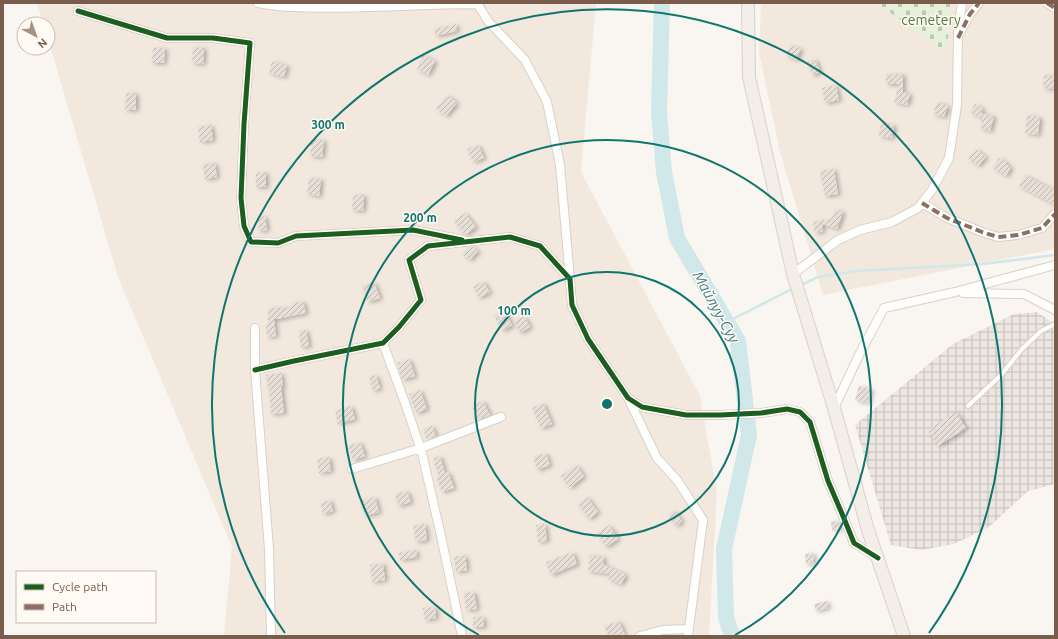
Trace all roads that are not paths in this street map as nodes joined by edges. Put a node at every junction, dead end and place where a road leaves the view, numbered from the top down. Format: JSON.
{"nodes":[{"id":1,"x":258,"y":3,"type":"edge"},
{"id":2,"x":477,"y":3,"type":"edge"},
{"id":3,"x":748,"y":3,"type":"edge"},
{"id":4,"x":962,"y":3,"type":"edge"},
{"id":5,"x":979,"y":3,"type":"edge"},
{"id":6,"x":1047,"y":3,"type":"edge"},
{"id":7,"x":369,"y":5,"type":"edge"},
{"id":8,"x":1055,"y":8,"type":"edge"},
{"id":9,"x":78,"y":11,"type":"dead end"},
{"id":10,"x":958,"y":38,"type":"junction"},
{"id":11,"x":922,"y":203,"type":"junction"},
{"id":12,"x":1055,"y":214,"type":"edge"},
{"id":13,"x":472,"y":242,"type":"junction"},
{"id":14,"x":1055,"y":265,"type":"edge"},
{"id":15,"x":794,"y":277,"type":"junction"},
{"id":16,"x":570,"y":279,"type":"junction"},
{"id":17,"x":955,"y":292,"type":"junction"},
{"id":18,"x":1055,"y":310,"type":"edge"},
{"id":19,"x":1055,"y":324,"type":"edge"},
{"id":20,"x":255,"y":328,"type":"dead end"},
{"id":21,"x":383,"y":343,"type":"junction"},
{"id":22,"x":255,"y":370,"type":"junction"},
{"id":23,"x":628,"y":398,"type":"junction"},
{"id":24,"x":968,"y":406,"type":"dead end"},
{"id":25,"x":834,"y":408,"type":"junction"},
{"id":26,"x":500,"y":417,"type":"dead end"},
{"id":27,"x":421,"y":448,"type":"junction"},
{"id":28,"x":352,"y":469,"type":"dead end"},
{"id":29,"x":878,"y":558,"type":"junction"},
{"id":30,"x":688,"y":633,"type":"edge"},
{"id":31,"x":271,"y":636,"type":"edge"},
{"id":32,"x":462,"y":636,"type":"edge"},
{"id":33,"x":640,"y":636,"type":"edge"},
{"id":34,"x":904,"y":636,"type":"edge"}],
"edges":[{"from":1,"to":7,"type":"street"},
{"from":2,"to":7,"type":"street"},
{"from":2,"to":16,"type":"street"},
{"from":3,"to":15,"type":"main road"},
{"from":4,"to":10,"type":"street"},
{"from":5,"to":10,"type":"street"},
{"from":6,"to":8,"type":"street"},
{"from":9,"to":13,"type":"street"},
{"from":10,"to":11,"type":"street"},
{"from":11,"to":12,"type":"street"},
{"from":11,"to":15,"type":"street"},
{"from":13,"to":16,"type":"street"},
{"from":13,"to":21,"type":"street"},
{"from":14,"to":17,"type":"street"},
{"from":15,"to":25,"type":"main road"},
{"from":16,"to":23,"type":"street"},
{"from":17,"to":18,"type":"street"},
{"from":17,"to":25,"type":"street"},
{"from":19,"to":24,"type":"lane"},
{"from":20,"to":22,"type":"street"},
{"from":21,"to":22,"type":"street"},
{"from":21,"to":27,"type":"street"},
{"from":22,"to":31,"type":"street"},
{"from":23,"to":29,"type":"street"},
{"from":23,"to":30,"type":"street"},
{"from":25,"to":29,"type":"main road"},
{"from":26,"to":27,"type":"street"},
{"from":27,"to":28,"type":"street"},
{"from":27,"to":32,"type":"street"},
{"from":29,"to":34,"type":"main road"},
{"from":30,"to":33,"type":"street"}]}
